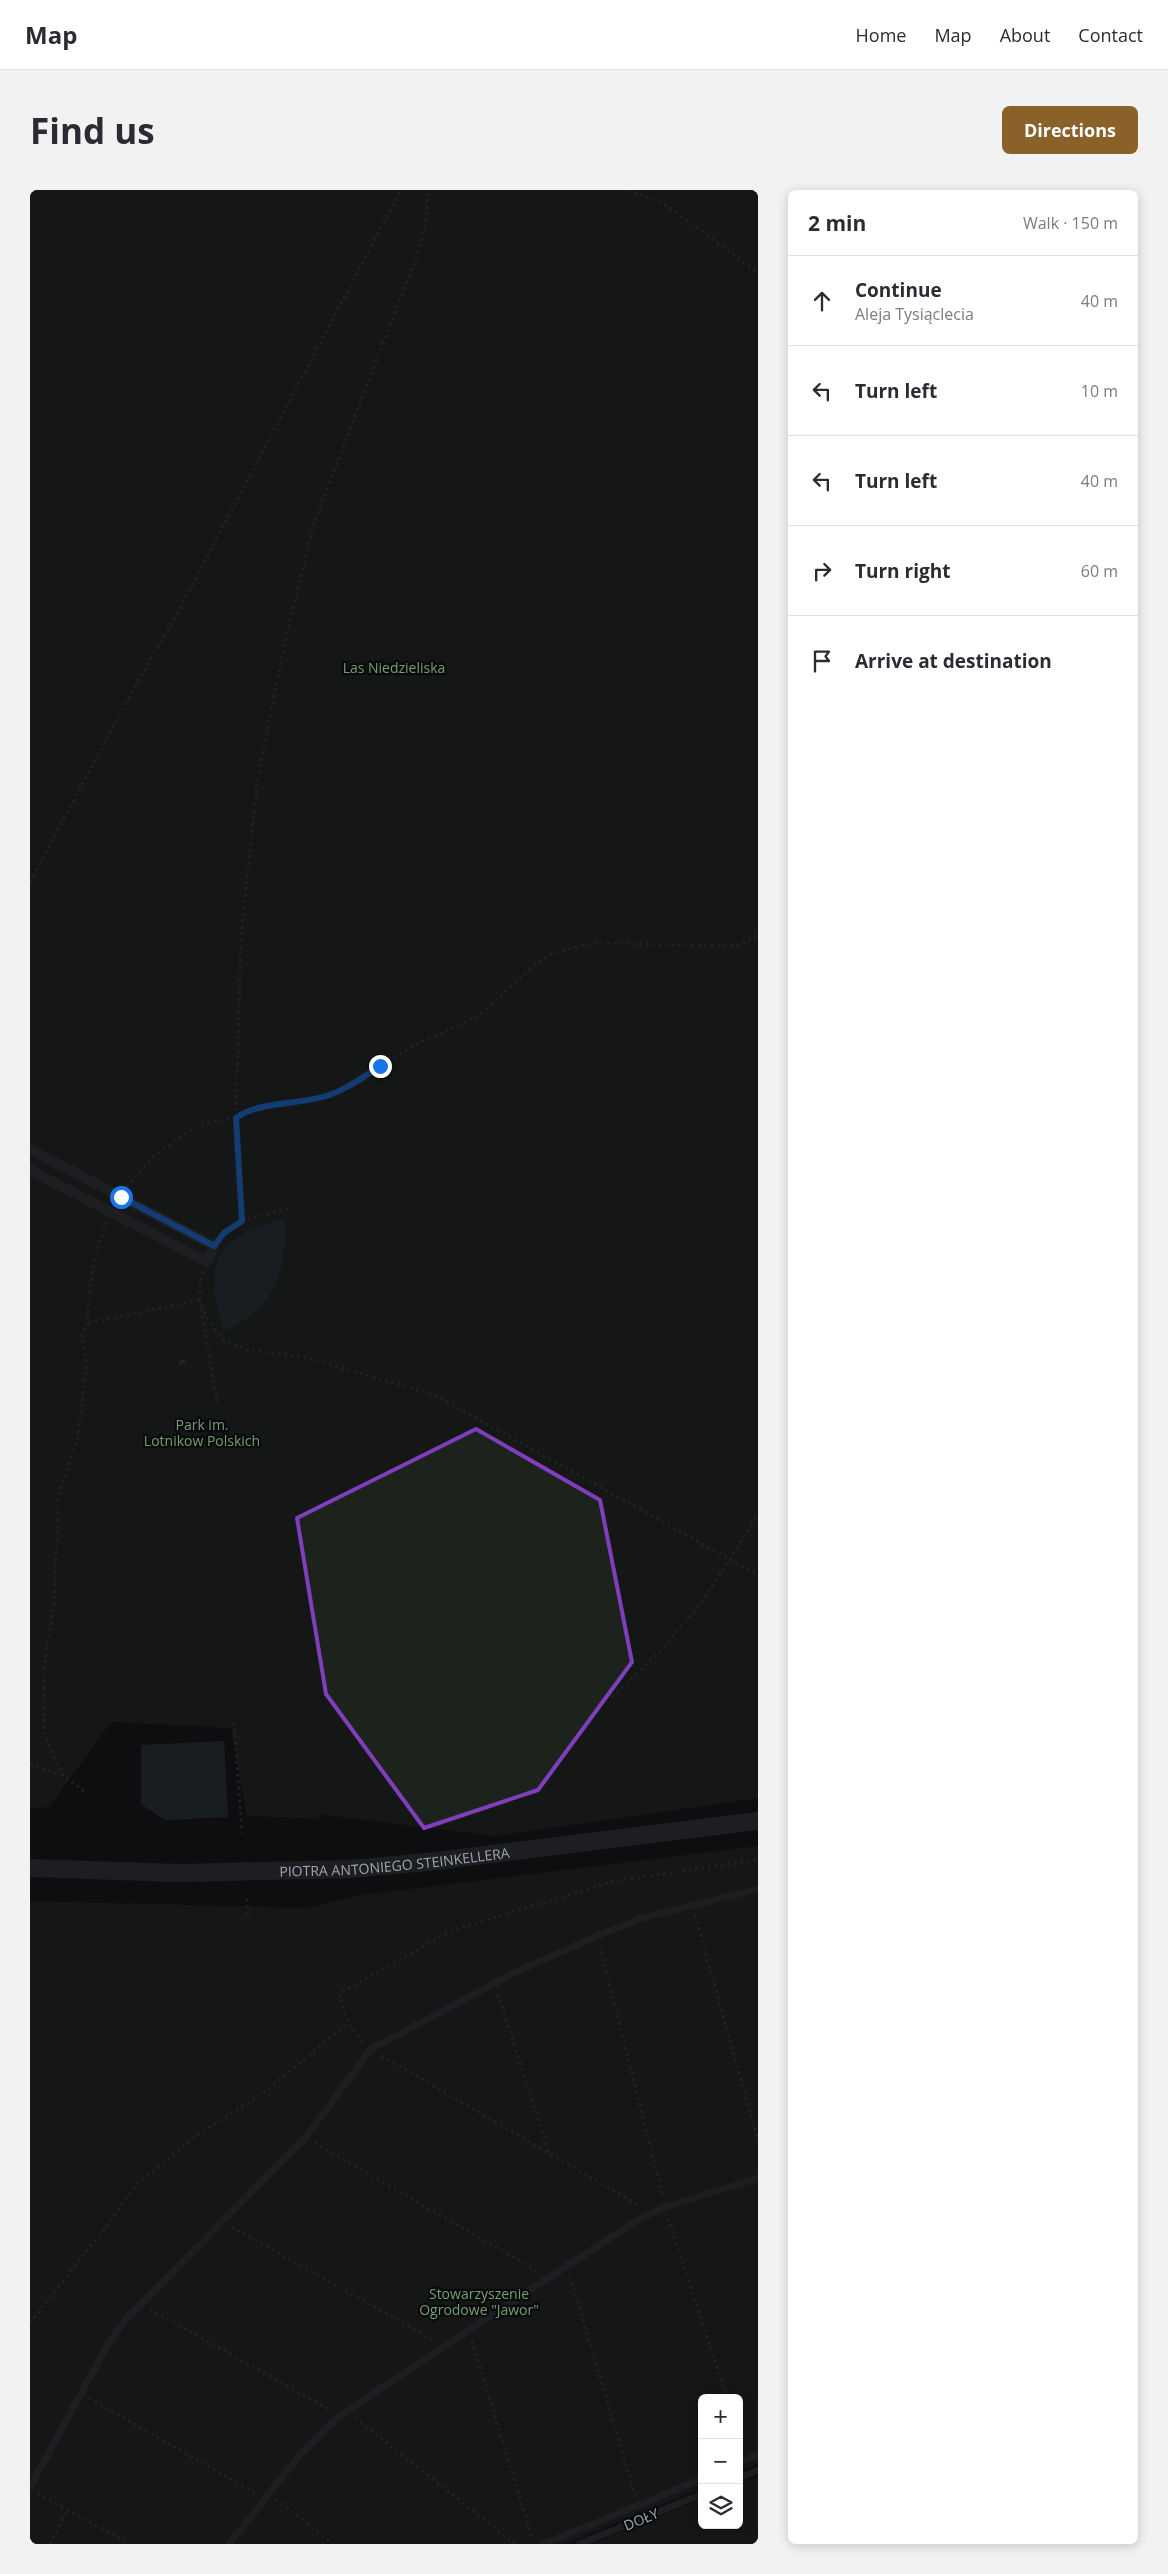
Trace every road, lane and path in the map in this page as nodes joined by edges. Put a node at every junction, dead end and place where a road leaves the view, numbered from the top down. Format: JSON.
{"nodes":[{"id":1,"x":401,"y":190,"type":"edge"},
{"id":2,"x":426,"y":190,"type":"edge"},
{"id":3,"x":628,"y":190,"type":"edge"},
{"id":4,"x":758,"y":273,"type":"edge"},
{"id":5,"x":30,"y":882,"type":"edge"},
{"id":6,"x":758,"y":935,"type":"edge"},
{"id":7,"x":236,"y":1118,"type":"junction"},
{"id":8,"x":30,"y":1149,"type":"edge"},
{"id":9,"x":30,"y":1170,"type":"edge"},
{"id":10,"x":288,"y":1208,"type":"dead end"},
{"id":11,"x":242,"y":1221,"type":"junction"},
{"id":12,"x":214,"y":1246,"type":"junction"},
{"id":13,"x":207,"y":1262,"type":"junction"},
{"id":14,"x":200,"y":1300,"type":"junction"},
{"id":15,"x":88,"y":1323,"type":"dead end"},
{"id":16,"x":217,"y":1403,"type":"dead end"},
{"id":17,"x":758,"y":1515,"type":"edge"},
{"id":18,"x":730,"y":1559,"type":"junction"},
{"id":19,"x":758,"y":1575,"type":"edge"},
{"id":20,"x":612,"y":1698,"type":"dead end"},
{"id":21,"x":234,"y":1722,"type":"dead end"},
{"id":22,"x":30,"y":1764,"type":"edge"},
{"id":23,"x":64,"y":1776,"type":"junction"},
{"id":24,"x":85,"y":1792,"type":"dead end"},
{"id":25,"x":758,"y":1821,"type":"edge"},
{"id":26,"x":242,"y":1833,"type":"dead end"},
{"id":27,"x":758,"y":1860,"type":"edge"},
{"id":28,"x":30,"y":1868,"type":"edge"},
{"id":29,"x":758,"y":1889,"type":"edge"},
{"id":30,"x":247,"y":1899,"type":"dead end"},
{"id":31,"x":692,"y":1904,"type":"junction"},
{"id":32,"x":248,"y":1915,"type":"dead end"},
{"id":33,"x":597,"y":1936,"type":"junction"},
{"id":34,"x":495,"y":1983,"type":"junction"},
{"id":35,"x":348,"y":2023,"type":"junction"},
{"id":36,"x":371,"y":2049,"type":"junction"},
{"id":37,"x":305,"y":2138,"type":"junction"},
{"id":38,"x":758,"y":2141,"type":"edge"},
{"id":39,"x":549,"y":2153,"type":"junction"},
{"id":40,"x":758,"y":2178,"type":"edge"},
{"id":41,"x":665,"y":2207,"type":"junction"},
{"id":42,"x":651,"y":2213,"type":"junction"},
{"id":43,"x":223,"y":2222,"type":"junction"},
{"id":44,"x":567,"y":2265,"type":"junction"},
{"id":45,"x":548,"y":2277,"type":"junction"},
{"id":46,"x":140,"y":2303,"type":"junction"},
{"id":47,"x":30,"y":2323,"type":"edge"},
{"id":48,"x":469,"y":2330,"type":"junction"},
{"id":49,"x":443,"y":2345,"type":"junction"},
{"id":50,"x":81,"y":2394,"type":"junction"},
{"id":51,"x":725,"y":2394,"type":"edge"},
{"id":52,"x":344,"y":2414,"type":"junction"},
{"id":53,"x":758,"y":2455,"type":"edge"},
{"id":54,"x":743,"y":2461,"type":"edge"},
{"id":55,"x":758,"y":2470,"type":"edge"},
{"id":56,"x":743,"y":2476,"type":"edge"},
{"id":57,"x":698,"y":2480,"type":"edge"},
{"id":58,"x":30,"y":2488,"type":"edge"},
{"id":59,"x":266,"y":2495,"type":"junction"},
{"id":60,"x":698,"y":2496,"type":"edge"},
{"id":61,"x":638,"y":2505,"type":"junction"},
{"id":62,"x":67,"y":2511,"type":"junction"},
{"id":63,"x":50,"y":2544,"type":"edge"},
{"id":64,"x":130,"y":2544,"type":"edge"},
{"id":65,"x":229,"y":2544,"type":"edge"},
{"id":66,"x":332,"y":2544,"type":"edge"},
{"id":67,"x":516,"y":2544,"type":"edge"},
{"id":68,"x":534,"y":2544,"type":"edge"},
{"id":69,"x":544,"y":2544,"type":"edge"},
{"id":70,"x":580,"y":2544,"type":"edge"}],
"edges":[{"from":1,"to":5,"type":"path"},
{"from":2,"to":7,"type":"path"},
{"from":3,"to":4,"type":"path"},
{"from":6,"to":7,"type":"path"},
{"from":7,"to":11,"type":"path"},
{"from":8,"to":12,"type":"street"},
{"from":9,"to":13,"type":"street"},
{"from":10,"to":11,"type":"path"},
{"from":11,"to":12,"type":"path"},
{"from":12,"to":13,"type":"street"},
{"from":13,"to":14,"type":"path"},
{"from":14,"to":16,"type":"path"},
{"from":14,"to":18,"type":"path"},
{"from":15,"to":23,"type":"path"},
{"from":17,"to":18,"type":"path"},
{"from":18,"to":19,"type":"path"},
{"from":18,"to":20,"type":"path"},
{"from":21,"to":26,"type":"path"},
{"from":22,"to":23,"type":"path"},
{"from":23,"to":24,"type":"path"},
{"from":25,"to":28,"type":"street","name":"PIOTRA ANTONIEGO STEINKELLERA"},
{"from":27,"to":35,"type":"path"},
{"from":29,"to":31,"type":"lane"},
{"from":30,"to":32,"type":"path"},
{"from":31,"to":33,"type":"lane"},
{"from":31,"to":38,"type":"path"},
{"from":33,"to":34,"type":"lane"},
{"from":33,"to":41,"type":"path"},
{"from":34,"to":36,"type":"lane"},
{"from":34,"to":39,"type":"path"},
{"from":35,"to":36,"type":"path"},
{"from":35,"to":47,"type":"path"},
{"from":36,"to":37,"type":"lane"},
{"from":36,"to":39,"type":"path"},
{"from":37,"to":43,"type":"lane"},
{"from":37,"to":45,"type":"path"},
{"from":39,"to":42,"type":"path"},
{"from":40,"to":41,"type":"lane"},
{"from":41,"to":42,"type":"lane"},
{"from":41,"to":51,"type":"path"},
{"from":42,"to":44,"type":"lane"},
{"from":43,"to":46,"type":"lane"},
{"from":43,"to":49,"type":"path"},
{"from":44,"to":45,"type":"lane"},
{"from":44,"to":61,"type":"path"},
{"from":45,"to":48,"type":"lane"},
{"from":46,"to":50,"type":"lane"},
{"from":46,"to":52,"type":"path"},
{"from":48,"to":49,"type":"lane"},
{"from":48,"to":68,"type":"path"},
{"from":49,"to":52,"type":"lane"},
{"from":50,"to":58,"type":"lane"},
{"from":50,"to":59,"type":"path"},
{"from":52,"to":59,"type":"lane"},
{"from":52,"to":67,"type":"path"},
{"from":53,"to":54,"type":"lane"},
{"from":55,"to":56,"type":"lane"},
{"from":57,"to":61,"type":"lane"},
{"from":58,"to":62,"type":"path"},
{"from":59,"to":65,"type":"lane"},
{"from":59,"to":66,"type":"path"},
{"from":60,"to":70,"type":"lane","name":"DOŁY"},
{"from":61,"to":69,"type":"lane"},
{"from":62,"to":63,"type":"path"},
{"from":62,"to":64,"type":"path"}]}
